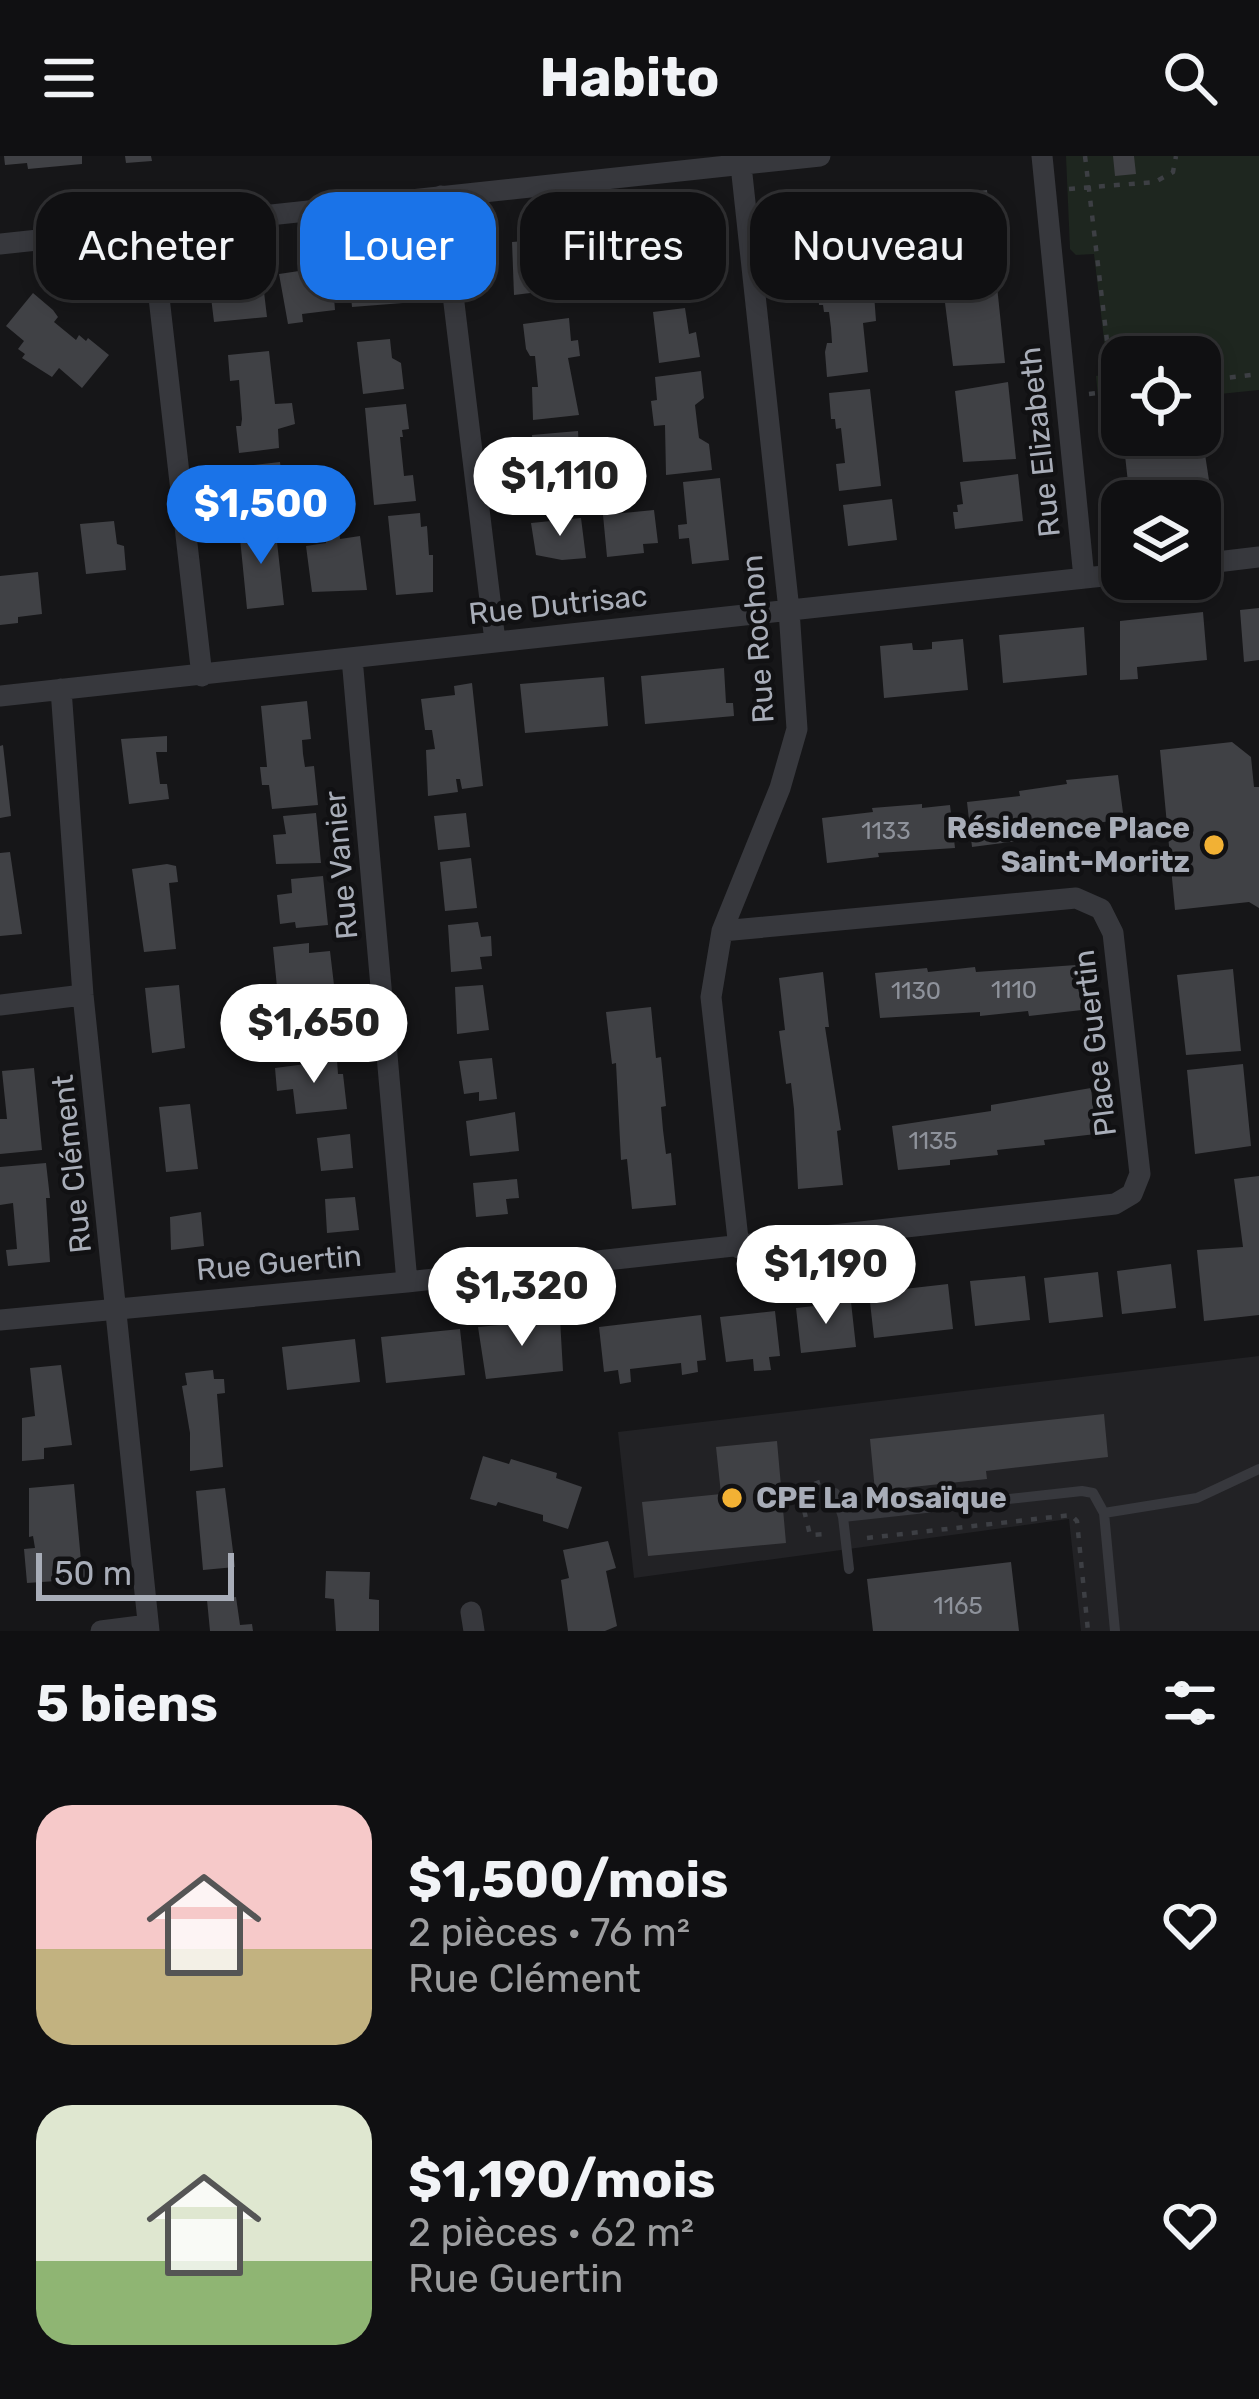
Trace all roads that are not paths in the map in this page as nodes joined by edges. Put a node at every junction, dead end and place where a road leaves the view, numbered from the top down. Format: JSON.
{"nodes":[{"id":1,"x":820,"y":156,"type":"edge"},
{"id":2,"x":1042,"y":156,"type":"edge"},
{"id":3,"x":740,"y":160,"type":"edge"},
{"id":4,"x":474,"y":192,"type":"edge"},
{"id":5,"x":36,"y":240,"type":"edge"},
{"id":6,"x":0,"y":244,"type":"edge"},
{"id":7,"x":160,"y":300,"type":"edge"},
{"id":8,"x":454,"y":300,"type":"edge"},
{"id":9,"x":1259,"y":557,"type":"edge"},
{"id":10,"x":1221,"y":562,"type":"edge"},
{"id":11,"x":1101,"y":576,"type":"edge"},
{"id":12,"x":1084,"y":578,"type":"junction"},
{"id":13,"x":789,"y":610,"type":"junction"},
{"id":14,"x":496,"y":641,"type":"junction"},
{"id":15,"x":352,"y":658,"type":"junction"},
{"id":16,"x":202,"y":676,"type":"junction"},
{"id":17,"x":61,"y":689,"type":"junction"},
{"id":18,"x":0,"y":696,"type":"edge"},
{"id":19,"x":722,"y":931,"type":"junction"},
{"id":20,"x":83,"y":994,"type":"junction"},
{"id":21,"x":0,"y":1004,"type":"edge"},
{"id":22,"x":1132,"y":1194,"type":"joint"},
{"id":23,"x":739,"y":1248,"type":"junction"},
{"id":24,"x":407,"y":1282,"type":"junction"},
{"id":25,"x":118,"y":1307,"type":"junction"},
{"id":26,"x":0,"y":1320,"type":"edge"},
{"id":27,"x":1259,"y":1469,"type":"edge"},
{"id":28,"x":835,"y":1493,"type":"dead end"},
{"id":29,"x":1104,"y":1513,"type":"junction"},
{"id":30,"x":843,"y":1517,"type":"junction"},
{"id":31,"x":849,"y":1569,"type":"dead end"},
{"id":32,"x":148,"y":1628,"type":"edge"},
{"id":33,"x":101,"y":1631,"type":"edge"},
{"id":34,"x":1115,"y":1631,"type":"edge"}],
"edges":[{"from":1,"to":3,"type":"street"},
{"from":2,"to":12,"type":"street","name":"Rue Elizabeth"},
{"from":3,"to":4,"type":"street"},
{"from":3,"to":13,"type":"street","name":"Rue Rochon"},
{"from":5,"to":6,"type":"street"},
{"from":7,"to":16,"type":"street"},
{"from":8,"to":14,"type":"street"},
{"from":9,"to":10,"type":"street"},
{"from":11,"to":12,"type":"street","name":"Rue Dutrisac"},
{"from":12,"to":13,"type":"street","name":"Rue Dutrisac"},
{"from":13,"to":14,"type":"street","name":"Rue Dutrisac"},
{"from":13,"to":19,"type":"street","name":"Rue Rochon"},
{"from":14,"to":15,"type":"street","name":"Rue Dutrisac"},
{"from":15,"to":16,"type":"street","name":"Rue Dutrisac"},
{"from":15,"to":24,"type":"street","name":"Rue Vanier"},
{"from":16,"to":17,"type":"street","name":"Rue Dutrisac"},
{"from":17,"to":18,"type":"street","name":"Rue Dutrisac"},
{"from":17,"to":20,"type":"street","name":"Rue Clément"},
{"from":19,"to":22,"type":"street","name":"Place Guertin"},
{"from":19,"to":23,"type":"street","name":"Rue Rochon"},
{"from":20,"to":21,"type":"street"},
{"from":20,"to":25,"type":"street","name":"Rue Clément"},
{"from":22,"to":23,"type":"street","name":"Rue Guertin"},
{"from":23,"to":24,"type":"street","name":"Rue Guertin"},
{"from":24,"to":25,"type":"street","name":"Rue Guertin"},
{"from":25,"to":26,"type":"street","name":"Rue Guertin"},
{"from":25,"to":32,"type":"street","name":"Rue Clément"},
{"from":27,"to":29,"type":"lane"},
{"from":28,"to":30,"type":"lane"},
{"from":29,"to":30,"type":"lane"},
{"from":29,"to":34,"type":"lane"},
{"from":30,"to":31,"type":"lane"},
{"from":32,"to":33,"type":"street"}]}
